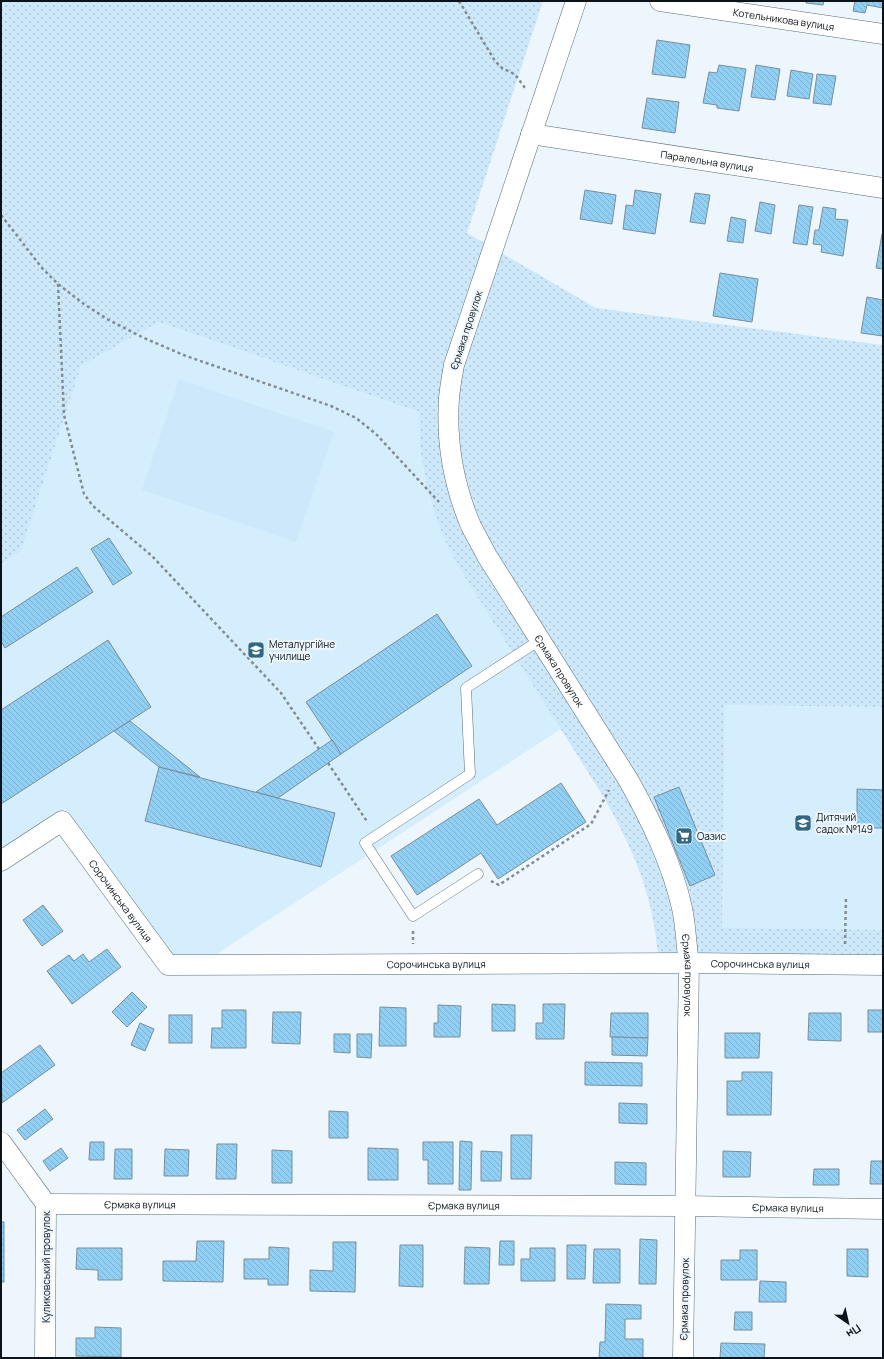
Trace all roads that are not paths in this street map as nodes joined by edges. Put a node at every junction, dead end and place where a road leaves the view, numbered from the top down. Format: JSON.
{"nodes":[{"id":1,"x":576,"y":1,"type":"edge"},
{"id":2,"x":660,"y":1,"type":"edge"},
{"id":3,"x":883,"y":34,"type":"edge"},
{"id":4,"x":531,"y":134,"type":"junction"},
{"id":5,"x":883,"y":188,"type":"edge"},
{"id":6,"x":540,"y":640,"type":"junction"},
{"id":7,"x":1,"y":861,"type":"edge"},
{"id":8,"x":478,"y":874,"type":"dead end"},
{"id":9,"x":689,"y":963,"type":"junction"},
{"id":10,"x":883,"y":965,"type":"edge"},
{"id":11,"x":1,"y":1142,"type":"edge"},
{"id":12,"x":46,"y":1204,"type":"junction"},
{"id":13,"x":685,"y":1206,"type":"junction"},
{"id":14,"x":883,"y":1209,"type":"edge"},
{"id":15,"x":46,"y":1358,"type":"edge"},
{"id":16,"x":683,"y":1358,"type":"edge"}],
"edges":[{"from":1,"to":4,"type":"street","name":"Єрмака провулок"},
{"from":2,"to":3,"type":"street","name":"Котельникова вулиця"},
{"from":4,"to":5,"type":"street","name":"Паралельна вулиця"},
{"from":4,"to":6,"type":"street","name":"Єрмака провулок"},
{"from":6,"to":8,"type":"lane"},
{"from":6,"to":9,"type":"street","name":"Єрмака провулок"},
{"from":7,"to":9,"type":"street","name":"Сорочинська вулиця"},
{"from":9,"to":10,"type":"street","name":"Сорочинська вулиця"},
{"from":9,"to":13,"type":"street","name":"Єрмака провулок"},
{"from":11,"to":12,"type":"street","name":"Куликовський провулок"},
{"from":12,"to":13,"type":"street","name":"Єрмака вулиця"},
{"from":12,"to":15,"type":"street","name":"Куликовський провулок"},
{"from":13,"to":14,"type":"street","name":"Єрмака вулиця"},
{"from":13,"to":16,"type":"street","name":"Єрмака провулок"}]}
